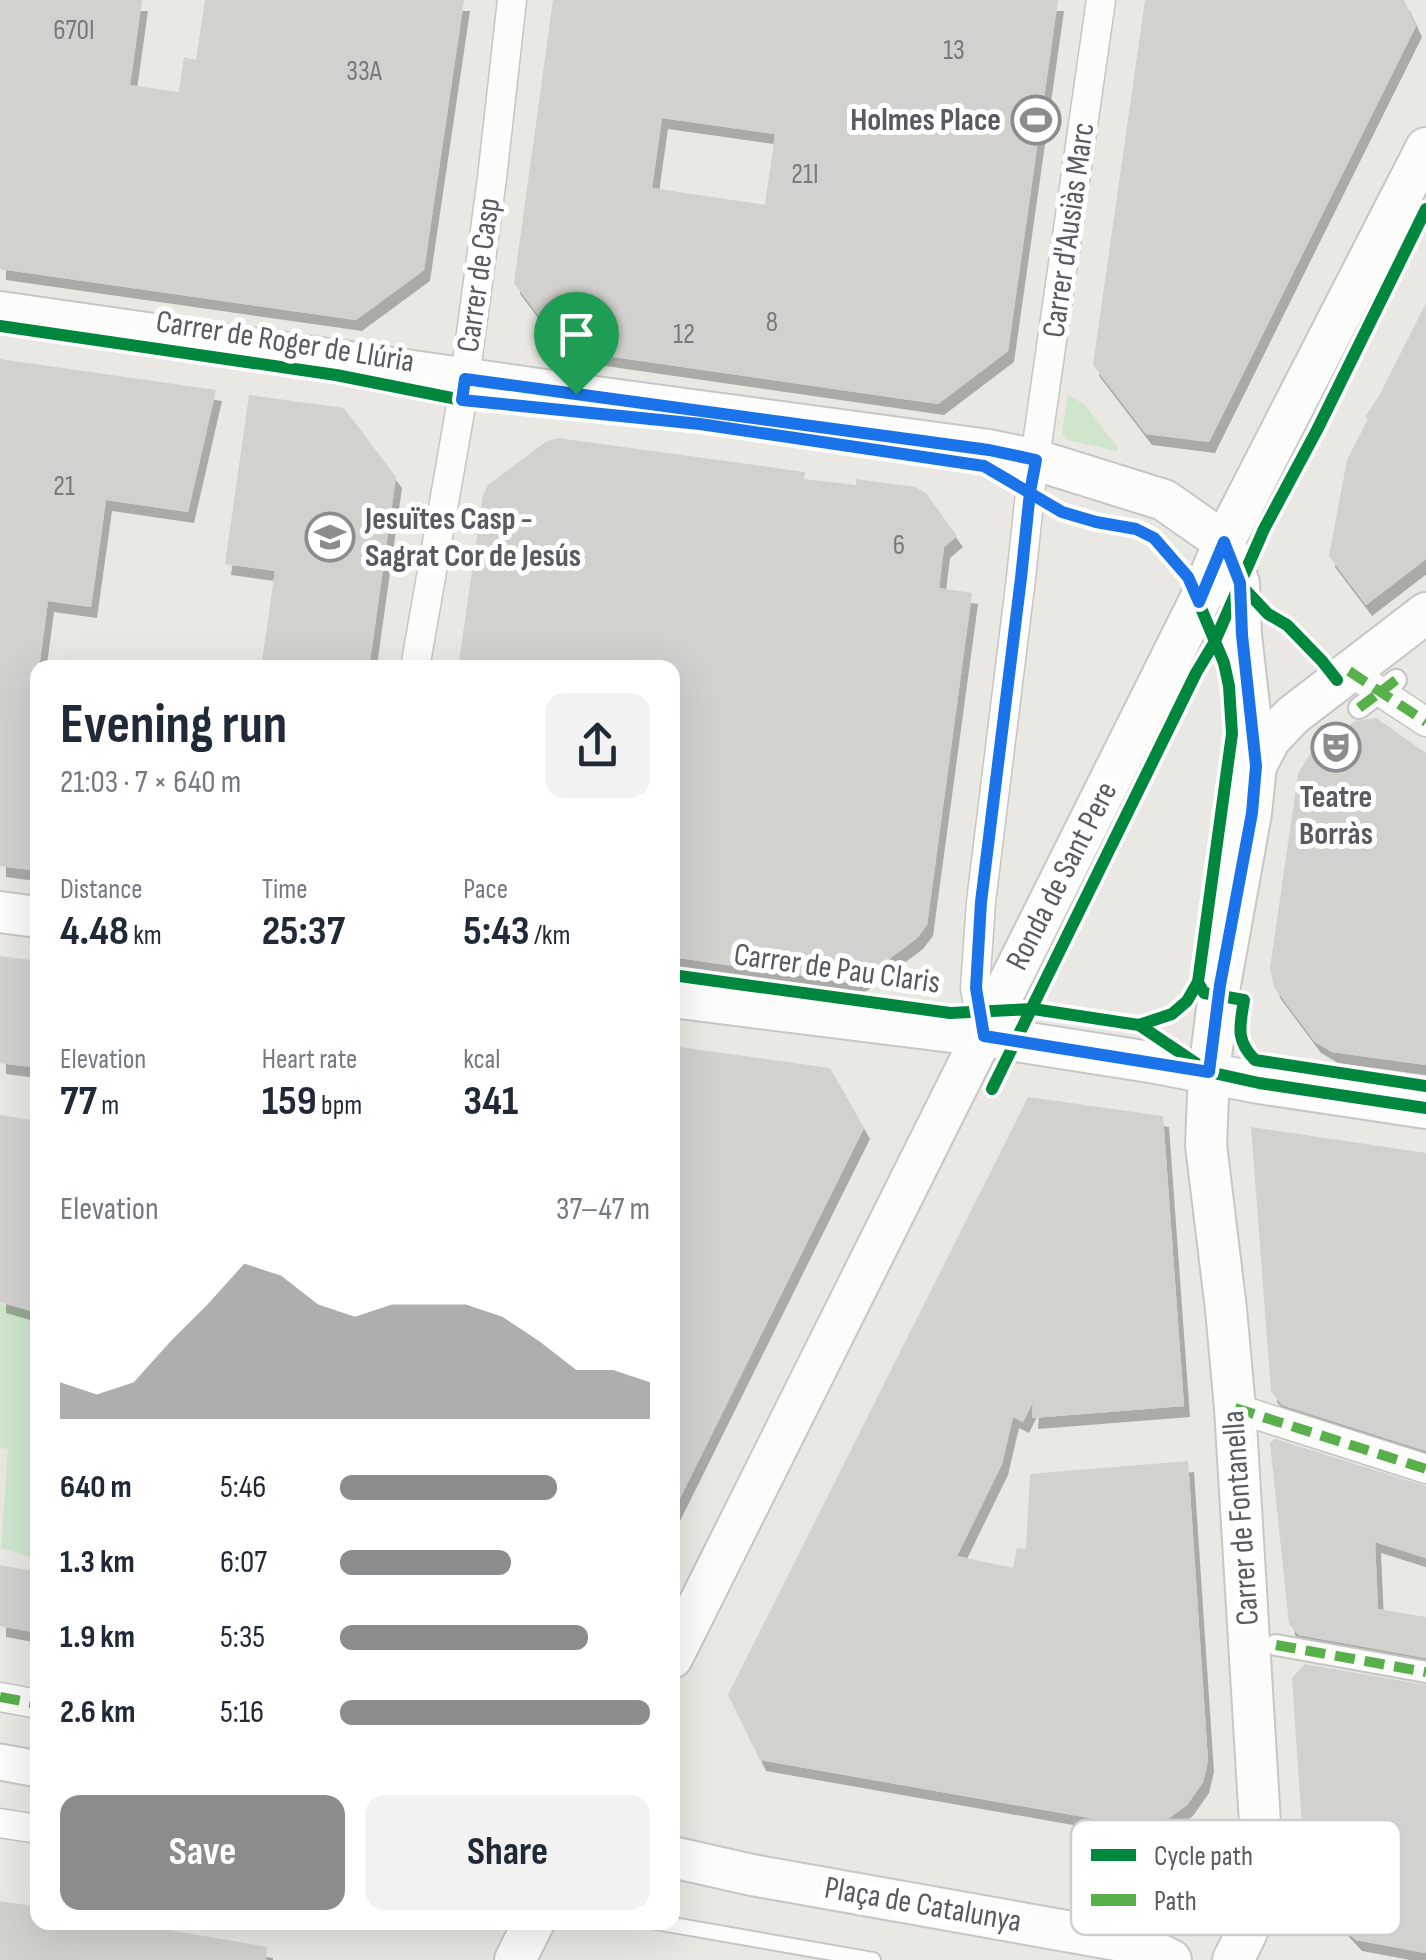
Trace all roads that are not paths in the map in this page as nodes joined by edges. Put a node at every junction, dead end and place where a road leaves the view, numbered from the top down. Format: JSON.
{"nodes":[{"id":1,"x":512,"y":0,"type":"edge"},
{"id":2,"x":1101,"y":0,"type":"edge"},
{"id":3,"x":1426,"y":148,"type":"edge"},
{"id":4,"x":0,"y":312,"type":"edge"},
{"id":5,"x":465,"y":379,"type":"junction"},
{"id":6,"x":1036,"y":460,"type":"junction"},
{"id":7,"x":1224,"y":542,"type":"junction"},
{"id":8,"x":1426,"y":614,"type":"edge"},
{"id":9,"x":415,"y":660,"type":"edge"},
{"id":10,"x":1371,"y":688,"type":"junction"},
{"id":11,"x":1426,"y":722,"type":"edge"},
{"id":12,"x":1256,"y":766,"type":"junction"},
{"id":13,"x":0,"y":912,"type":"edge"},
{"id":14,"x":30,"y":916,"type":"edge"},
{"id":15,"x":680,"y":998,"type":"edge"},
{"id":16,"x":984,"y":1036,"type":"junction"},
{"id":17,"x":1209,"y":1072,"type":"junction"},
{"id":18,"x":1426,"y":1108,"type":"edge"},
{"id":19,"x":1235,"y":1408,"type":"junction"},
{"id":20,"x":1426,"y":1470,"type":"edge"},
{"id":21,"x":680,"y":1642,"type":"edge"},
{"id":22,"x":1276,"y":1645,"type":"dead end"},
{"id":23,"x":1426,"y":1672,"type":"edge"},
{"id":24,"x":0,"y":1698,"type":"edge"},
{"id":25,"x":30,"y":1703,"type":"edge"},
{"id":26,"x":0,"y":1762,"type":"edge"},
{"id":27,"x":30,"y":1768,"type":"edge"},
{"id":28,"x":1260,"y":1820,"type":"edge"},
{"id":29,"x":0,"y":1823,"type":"edge"},
{"id":30,"x":30,"y":1828,"type":"edge"},
{"id":31,"x":680,"y":1859,"type":"edge"},
{"id":32,"x":680,"y":1926,"type":"edge"},
{"id":33,"x":530,"y":1930,"type":"edge"},
{"id":34,"x":1071,"y":1932,"type":"edge"},
{"id":35,"x":1089,"y":1935,"type":"edge"},
{"id":36,"x":1245,"y":1935,"type":"edge"},
{"id":37,"x":515,"y":1960,"type":"edge"},
{"id":38,"x":873,"y":1960,"type":"edge"},
{"id":39,"x":1171,"y":1960,"type":"edge"},
{"id":40,"x":1233,"y":1960,"type":"edge"}],
"edges":[{"from":1,"to":5,"type":"street","name":"Carrer de Casp"},
{"from":2,"to":6,"type":"street","name":"Carrer d'Ausiàs Marc"},
{"from":3,"to":7,"type":"main road","name":"Ronda de Sant Pere"},
{"from":4,"to":5,"type":"main road","name":"Carrer de Roger de Llúria"},
{"from":5,"to":6,"type":"main road","name":"Carrer de Roger de Llúria"},
{"from":5,"to":9,"type":"street","name":"Carrer de Casp"},
{"from":6,"to":7,"type":"main road","name":"Carrer de Roger de Llúria"},
{"from":6,"to":16,"type":"street","name":"Carrer d'Ausiàs Marc"},
{"from":7,"to":12,"type":"main road","name":"Carrer de Fontanella"},
{"from":7,"to":16,"type":"main road","name":"Ronda de Sant Pere"},
{"from":8,"to":10,"type":"main road"},
{"from":10,"to":11,"type":"street"},
{"from":10,"to":12,"type":"main road"},
{"from":12,"to":17,"type":"main road","name":"Carrer de Fontanella"},
{"from":13,"to":14,"type":"main road"},
{"from":15,"to":16,"type":"main road","name":"Carrer de Pau Claris"},
{"from":16,"to":17,"type":"main road","name":"Carrer de Pau Claris"},
{"from":16,"to":21,"type":"main road","name":"Ronda de Sant Pere"},
{"from":17,"to":18,"type":"main road","name":"Carrer de Pau Claris"},
{"from":17,"to":19,"type":"main road","name":"Carrer de Fontanella"},
{"from":19,"to":20,"type":"street"},
{"from":19,"to":28,"type":"main road","name":"Carrer de Fontanella"},
{"from":22,"to":23,"type":"street"},
{"from":24,"to":25,"type":"street"},
{"from":26,"to":27,"type":"street"},
{"from":29,"to":30,"type":"street"},
{"from":31,"to":34,"type":"main road","name":"Plaça de Catalunya"},
{"from":32,"to":38,"type":"lane","name":"Plaça de Catalunya"},
{"from":33,"to":37,"type":"main road"},
{"from":35,"to":39,"type":"main road","name":"Plaça de Catalunya"},
{"from":36,"to":40,"type":"main road","name":"Carrer de Fontanella"}]}
